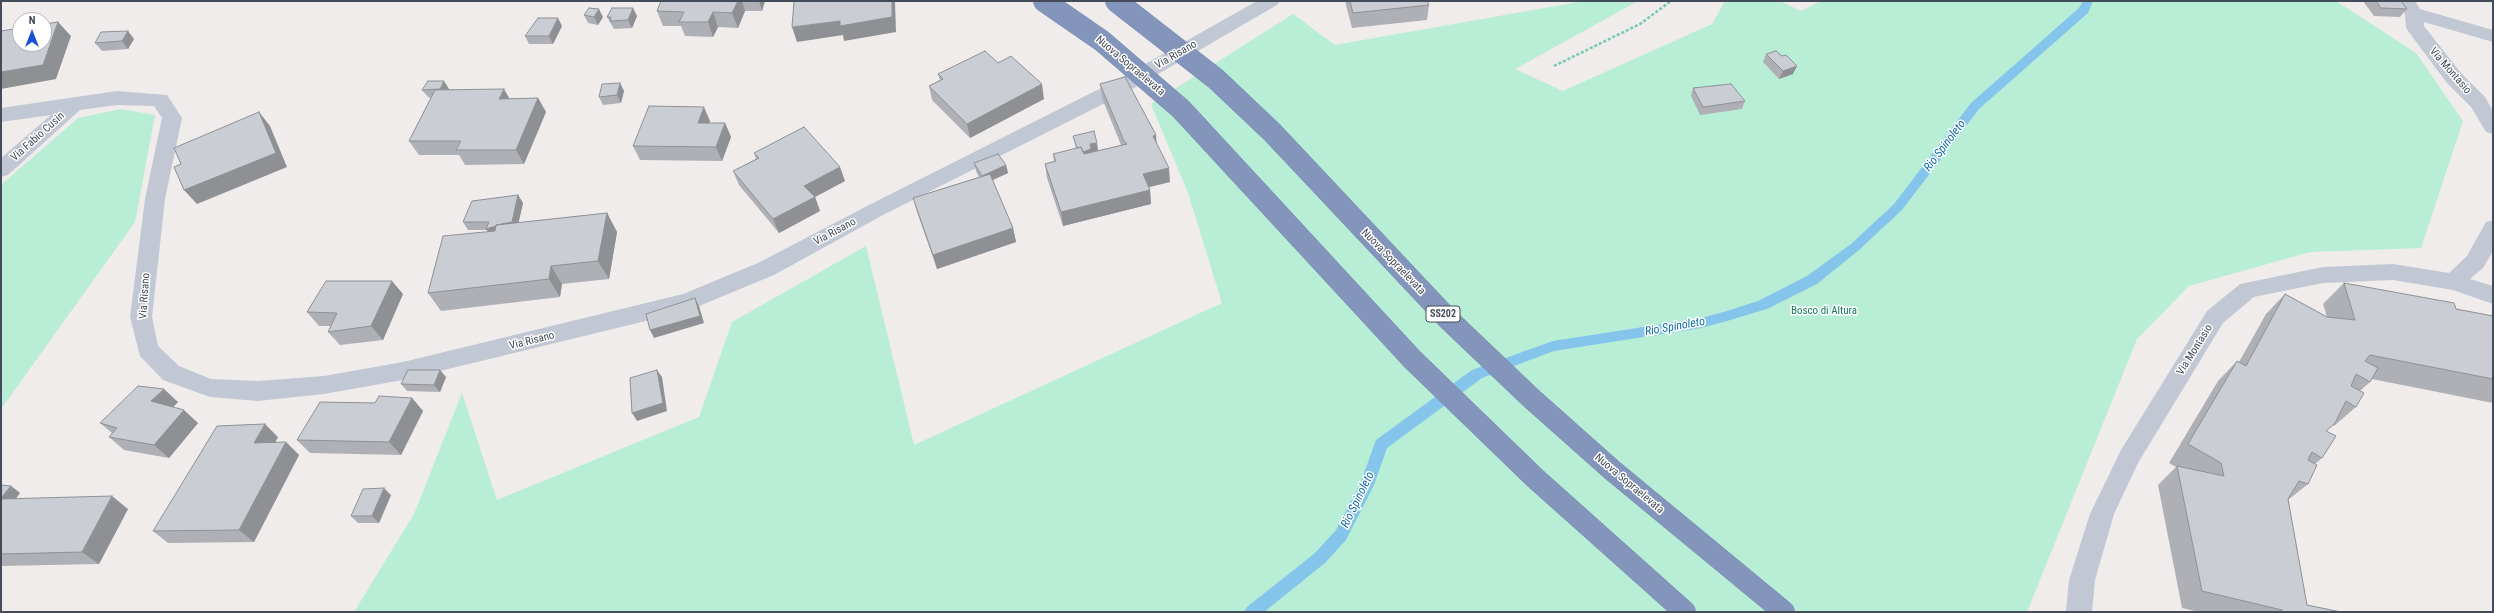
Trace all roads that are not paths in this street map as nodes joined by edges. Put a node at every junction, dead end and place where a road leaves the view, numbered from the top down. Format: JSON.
{"nodes":[{"id":1,"x":1044,"y":1,"type":"edge"},
{"id":2,"x":1116,"y":1,"type":"edge"},
{"id":3,"x":1271,"y":1,"type":"edge"},
{"id":4,"x":2410,"y":7,"type":"edge"},
{"id":5,"x":2493,"y":36,"type":"edge"},
{"id":6,"x":75,"y":104,"type":"junction"},
{"id":7,"x":1,"y":115,"type":"edge"},
{"id":8,"x":2493,"y":127,"type":"edge"},
{"id":9,"x":1,"y":170,"type":"edge"},
{"id":10,"x":2493,"y":228,"type":"edge"},
{"id":11,"x":2453,"y":282,"type":"junction"},
{"id":12,"x":2493,"y":295,"type":"edge"},
{"id":13,"x":1685,"y":612,"type":"edge"},
{"id":14,"x":1784,"y":612,"type":"edge"},
{"id":15,"x":2080,"y":612,"type":"edge"}],
"edges":[{"from":1,"to":13,"type":"highway","name":"Nuova Sopraelevata","bridge":true},
{"from":2,"to":14,"type":"highway","name":"Nuova Sopraelevata","number":"SS202","bridge":true},
{"from":3,"to":6,"type":"street","name":"Via Risano"},
{"from":4,"to":5,"type":"street"},
{"from":4,"to":8,"type":"street","name":"Via Montasio"},
{"from":6,"to":7,"type":"street","name":"Via Risano"},
{"from":6,"to":9,"type":"street","name":"Via Fabio Cusin"},
{"from":10,"to":11,"type":"street"},
{"from":11,"to":12,"type":"street","name":"Via Montasio"},
{"from":11,"to":15,"type":"street","name":"Via Montasio"}]}
